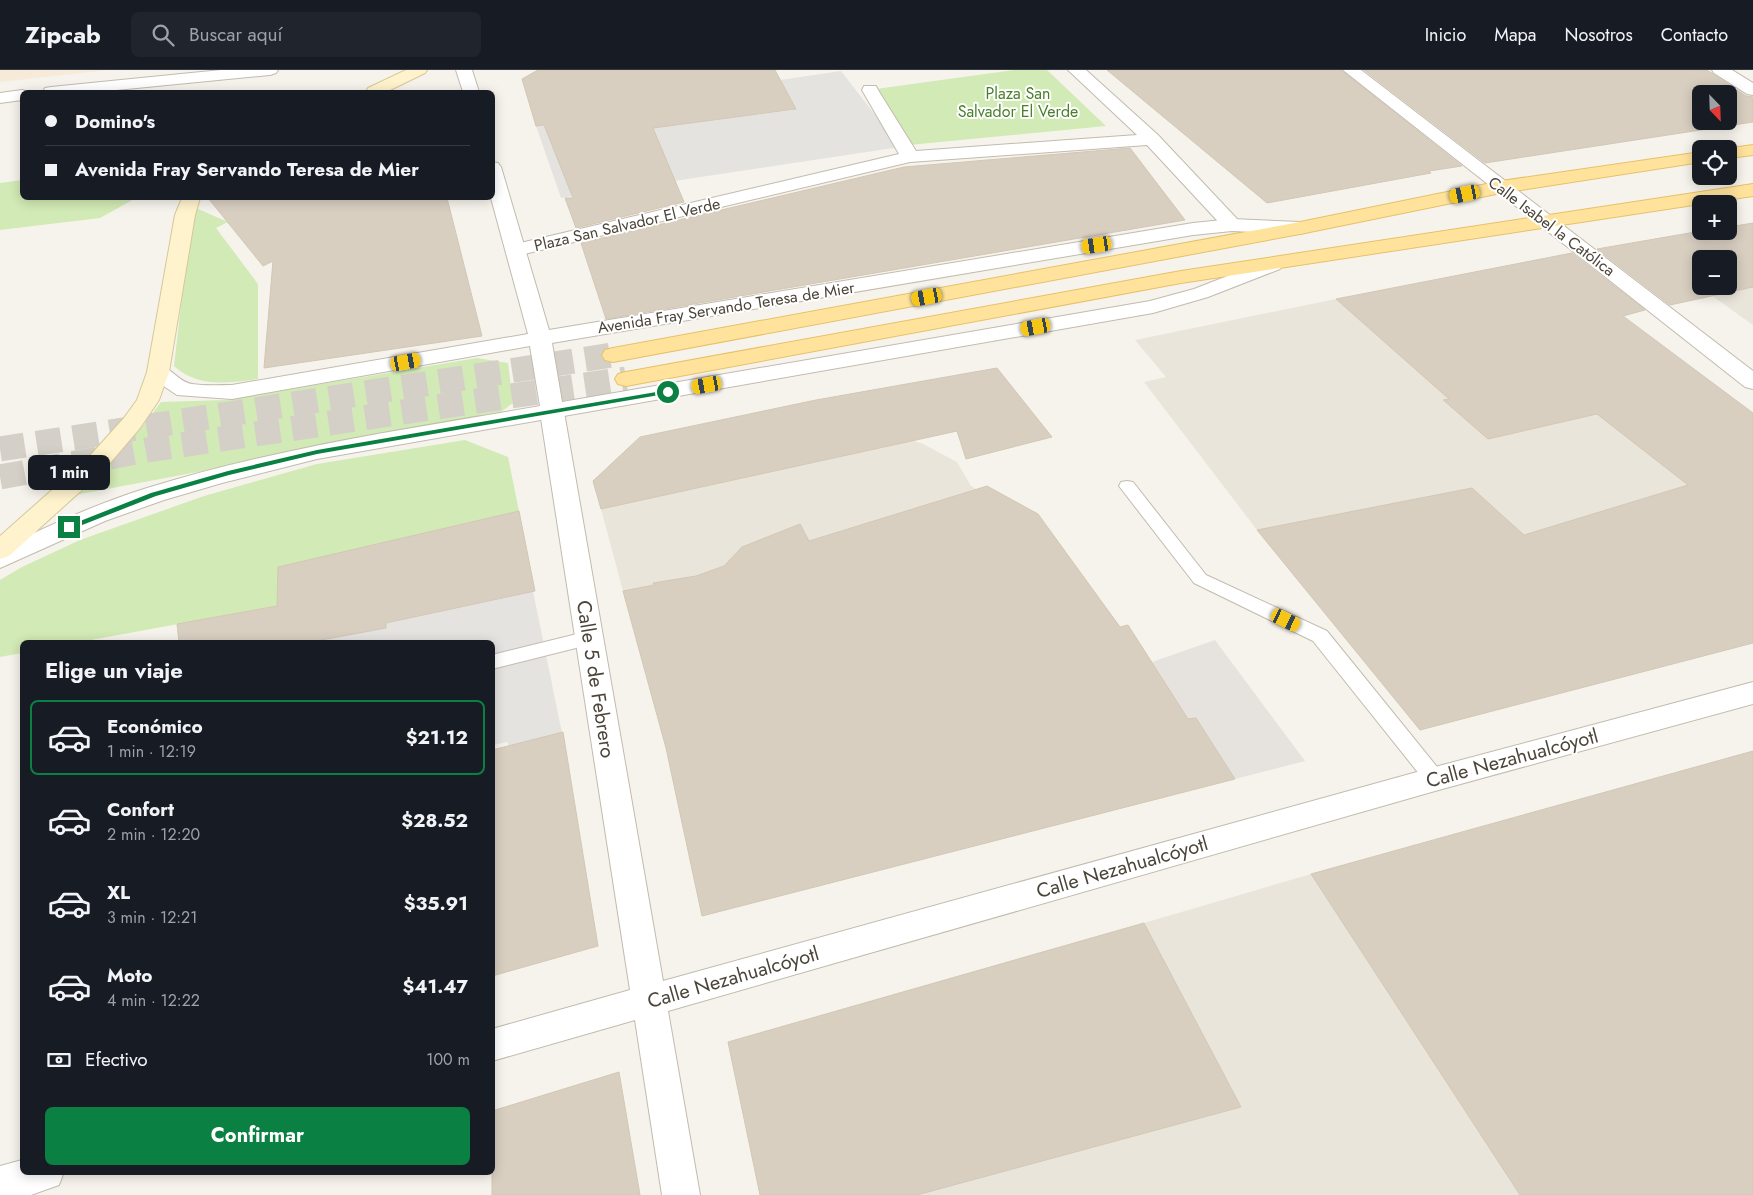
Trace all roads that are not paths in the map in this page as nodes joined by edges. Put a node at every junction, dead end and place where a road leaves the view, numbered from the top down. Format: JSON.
{"nodes":[{"id":1,"x":270,"y":70,"type":"edge"},
{"id":2,"x":419,"y":70,"type":"edge"},
{"id":3,"x":464,"y":70,"type":"edge"},
{"id":4,"x":1076,"y":70,"type":"edge"},
{"id":5,"x":1351,"y":70,"type":"edge"},
{"id":6,"x":1720,"y":70,"type":"edge"},
{"id":7,"x":71,"y":90,"type":"edge"},
{"id":8,"x":378,"y":90,"type":"edge"},
{"id":9,"x":470,"y":90,"type":"edge"},
{"id":10,"x":870,"y":90,"type":"dead end"},
{"id":11,"x":1753,"y":90,"type":"edge"},
{"id":12,"x":20,"y":95,"type":"edge"},
{"id":13,"x":0,"y":98,"type":"edge"},
{"id":14,"x":1152,"y":139,"type":"junction"},
{"id":15,"x":1753,"y":150,"type":"edge"},
{"id":16,"x":1737,"y":152,"type":"edge"},
{"id":17,"x":910,"y":157,"type":"junction"},
{"id":18,"x":1692,"y":158,"type":"edge"},
{"id":19,"x":495,"y":177,"type":"edge"},
{"id":20,"x":1501,"y":187,"type":"junction"},
{"id":21,"x":1753,"y":190,"type":"edge"},
{"id":22,"x":190,"y":200,"type":"edge"},
{"id":23,"x":1549,"y":222,"type":"junction"},
{"id":24,"x":1232,"y":224,"type":"junction"},
{"id":25,"x":1300,"y":228,"type":"junction"},
{"id":26,"x":516,"y":250,"type":"junction"},
{"id":27,"x":1272,"y":265,"type":"junction"},
{"id":28,"x":540,"y":338,"type":"junction"},
{"id":29,"x":614,"y":354,"type":"tunnel mouth"},
{"id":30,"x":158,"y":372,"type":"junction"},
{"id":31,"x":626,"y":379,"type":"tunnel mouth"},
{"id":32,"x":1753,"y":382,"type":"edge"},
{"id":33,"x":552,"y":412,"type":"junction"},
{"id":34,"x":1127,"y":486,"type":"dead end"},
{"id":35,"x":0,"y":550,"type":"edge"},
{"id":36,"x":0,"y":559,"type":"edge"},
{"id":37,"x":589,"y":638,"type":"junction"},
{"id":38,"x":495,"y":661,"type":"edge"},
{"id":39,"x":1753,"y":693,"type":"edge"},
{"id":40,"x":1435,"y":779,"type":"junction"},
{"id":41,"x":649,"y":1001,"type":"junction"},
{"id":42,"x":495,"y":1045,"type":"edge"},
{"id":43,"x":35,"y":1175,"type":"edge"},
{"id":44,"x":0,"y":1185,"type":"edge"},
{"id":45,"x":681,"y":1195,"type":"edge"}],
"edges":[{"from":1,"to":7,"type":"street"},
{"from":2,"to":8,"type":"main road"},
{"from":3,"to":9,"type":"street"},
{"from":4,"to":14,"type":"street"},
{"from":5,"to":20,"type":"street","name":"Calle Isabel la Católica"},
{"from":6,"to":11,"type":"street"},
{"from":10,"to":17,"type":"street"},
{"from":12,"to":13,"type":"street"},
{"from":14,"to":17,"type":"street","name":"Plaza San Salvador El Verde"},
{"from":14,"to":24,"type":"street"},
{"from":15,"to":16,"type":"main road"},
{"from":17,"to":26,"type":"street","name":"Plaza San Salvador El Verde"},
{"from":18,"to":20,"type":"main road","name":"Avenida Fray Servando Teresa de Mier"},
{"from":19,"to":26,"type":"street","name":"Calle 5 de Febrero"},
{"from":20,"to":23,"type":"street","name":"Calle Isabel la Católica"},
{"from":20,"to":25,"type":"main road","name":"Avenida Fray Servando Teresa de Mier"},
{"from":21,"to":23,"type":"main road"},
{"from":22,"to":30,"type":"main road"},
{"from":23,"to":27,"type":"main road"},
{"from":23,"to":32,"type":"street","name":"Calle Isabel la Católica"},
{"from":24,"to":25,"type":"street","name":"Avenida Fray Servando Teresa de Mier"},
{"from":24,"to":28,"type":"street","name":"Avenida Fray Servando Teresa de Mier"},
{"from":25,"to":29,"type":"main road","name":"Avenida Fray Servando Teresa de Mier"},
{"from":26,"to":28,"type":"street","name":"Calle 5 de Febrero"},
{"from":27,"to":31,"type":"main road"},
{"from":27,"to":33,"type":"street"},
{"from":28,"to":30,"type":"street","name":"Avenida Fray Servando Teresa de Mier"},
{"from":28,"to":33,"type":"street","name":"Calle 5 de Febrero"},
{"from":30,"to":35,"type":"main road"},
{"from":33,"to":36,"type":"street"},
{"from":33,"to":37,"type":"street","name":"Calle 5 de Febrero"},
{"from":34,"to":40,"type":"lane"},
{"from":37,"to":38,"type":"lane"},
{"from":37,"to":41,"type":"street","name":"Calle 5 de Febrero"},
{"from":39,"to":40,"type":"street","name":"Calle Nezahualcóyotl"},
{"from":40,"to":41,"type":"street","name":"Calle Nezahualcóyotl"},
{"from":41,"to":42,"type":"street","name":"Calle Nezahualcóyotl"},
{"from":41,"to":45,"type":"street","name":"Calle 5 de Febrero"},
{"from":43,"to":44,"type":"street"}]}
